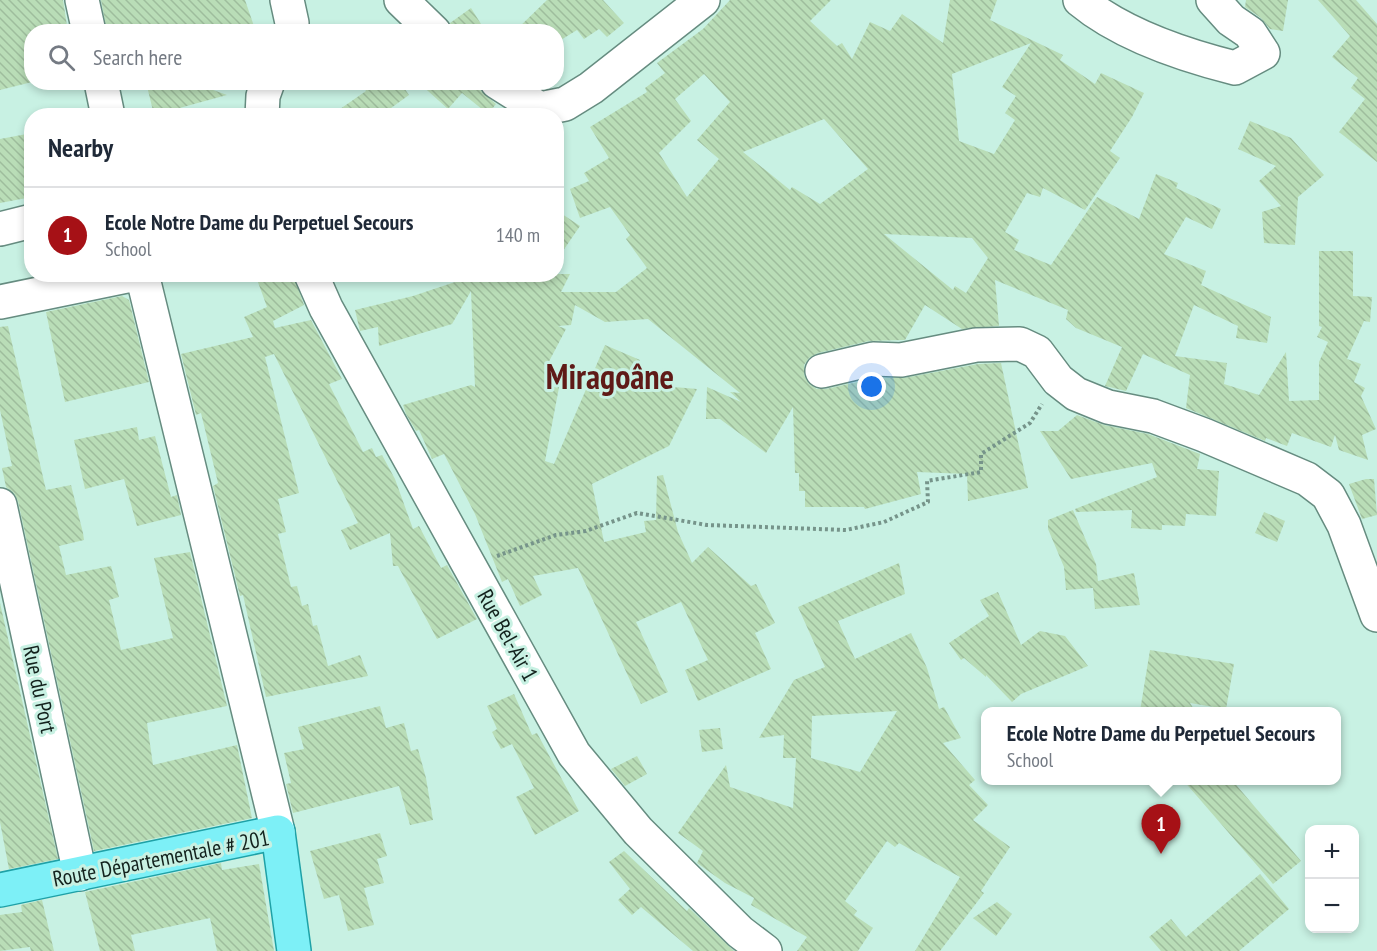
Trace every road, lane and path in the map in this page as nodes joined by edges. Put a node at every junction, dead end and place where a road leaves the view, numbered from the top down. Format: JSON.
{"nodes":[{"id":1,"x":82,"y":0,"type":"edge"},
{"id":2,"x":287,"y":0,"type":"edge"},
{"id":3,"x":401,"y":0,"type":"edge"},
{"id":4,"x":703,"y":0,"type":"edge"},
{"id":5,"x":1080,"y":0,"type":"edge"},
{"id":6,"x":1213,"y":0,"type":"edge"},
{"id":7,"x":87,"y":24,"type":"edge"},
{"id":8,"x":292,"y":24,"type":"edge"},
{"id":9,"x":426,"y":24,"type":"edge"},
{"id":10,"x":103,"y":90,"type":"edge"},
{"id":11,"x":265,"y":90,"type":"edge"},
{"id":12,"x":510,"y":90,"type":"edge"},
{"id":13,"x":106,"y":108,"type":"edge"},
{"id":14,"x":262,"y":108,"type":"edge"},
{"id":15,"x":538,"y":108,"type":"edge"},
{"id":16,"x":545,"y":108,"type":"edge"},
{"id":17,"x":24,"y":223,"type":"edge"},
{"id":18,"x":0,"y":229,"type":"edge"},
{"id":19,"x":96,"y":282,"type":"edge"},
{"id":20,"x":144,"y":282,"type":"edge"},
{"id":21,"x":315,"y":282,"type":"edge"},
{"id":22,"x":0,"y":302,"type":"edge"},
{"id":23,"x":822,"y":371,"type":"dead end"},
{"id":24,"x":1058,"y":380,"type":"junction"},
{"id":25,"x":0,"y":505,"type":"edge"},
{"id":26,"x":471,"y":566,"type":"junction"},
{"id":27,"x":1377,"y":615,"type":"edge"},
{"id":28,"x":278,"y":832,"type":"junction"},
{"id":29,"x":80,"y":874,"type":"junction"},
{"id":30,"x":0,"y":890,"type":"edge"},
{"id":31,"x":294,"y":951,"type":"edge"},
{"id":32,"x":765,"y":951,"type":"edge"}],
"edges":[{"from":1,"to":7,"type":"street"},
{"from":2,"to":8,"type":"street"},
{"from":3,"to":9,"type":"street"},
{"from":4,"to":16,"type":"street"},
{"from":5,"to":6,"type":"street"},
{"from":10,"to":13,"type":"street"},
{"from":11,"to":14,"type":"street"},
{"from":12,"to":15,"type":"street"},
{"from":17,"to":18,"type":"street"},
{"from":19,"to":22,"type":"street"},
{"from":20,"to":28,"type":"street"},
{"from":21,"to":26,"type":"street","name":"Rue Bel-Air 1"},
{"from":23,"to":24,"type":"street"},
{"from":24,"to":26,"type":"path"},
{"from":24,"to":27,"type":"street"},
{"from":25,"to":29,"type":"street","name":"Rue du Port"},
{"from":26,"to":32,"type":"street","name":"Rue Bel-Air 1"},
{"from":28,"to":29,"type":"main road","name":"Route Départementale # 201"},
{"from":28,"to":31,"type":"main road","name":"Route Départementale # 201"},
{"from":29,"to":30,"type":"main road","name":"Route Départementale # 201"}]}
